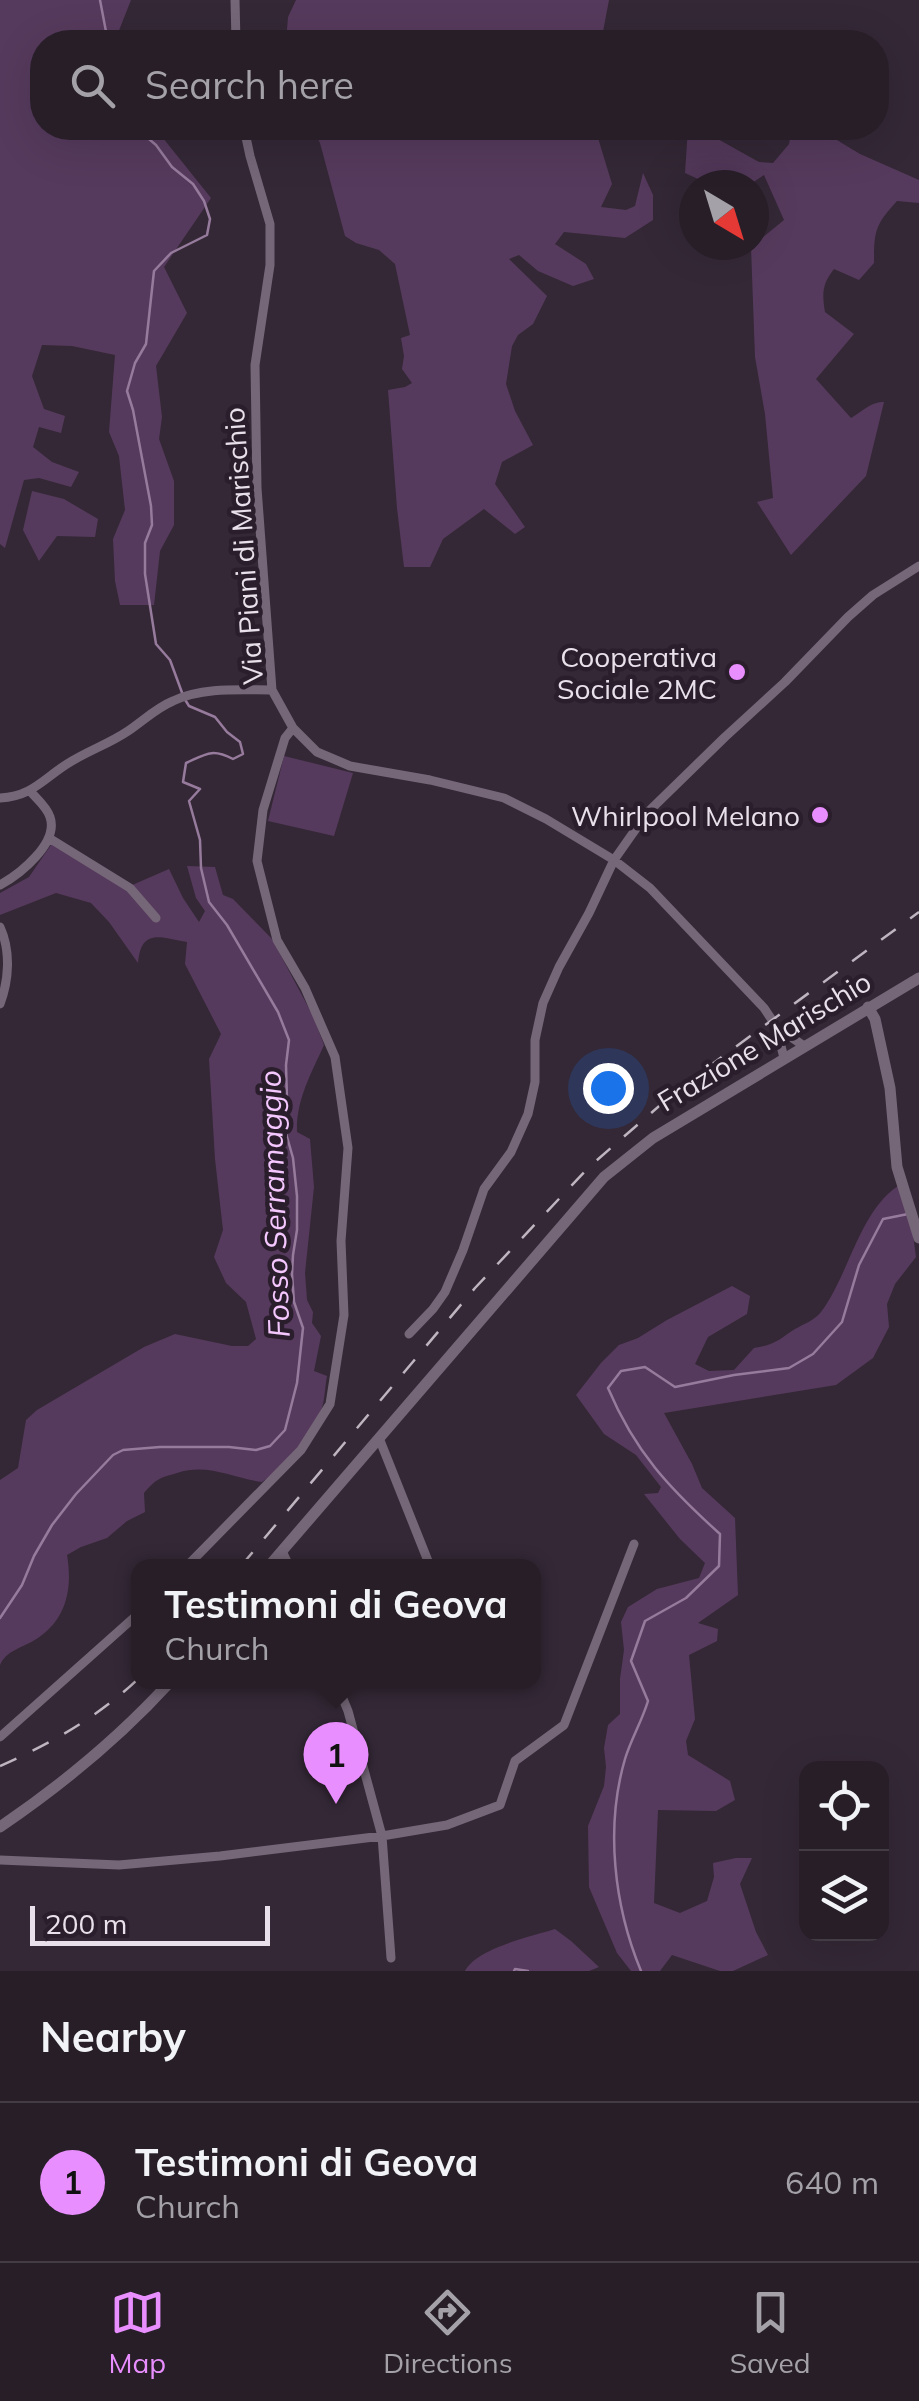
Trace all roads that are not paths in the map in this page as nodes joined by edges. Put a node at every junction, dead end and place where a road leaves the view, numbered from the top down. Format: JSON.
{"nodes":[{"id":1,"x":234,"y":0,"type":"edge"},
{"id":2,"x":235,"y":30,"type":"edge"},
{"id":3,"x":247,"y":140,"type":"edge"},
{"id":4,"x":919,"y":566,"type":"edge"},
{"id":5,"x":272,"y":690,"type":"junction"},
{"id":6,"x":292,"y":728,"type":"junction"},
{"id":7,"x":30,"y":791,"type":"junction"},
{"id":8,"x":0,"y":798,"type":"edge"},
{"id":9,"x":49,"y":838,"type":"junction"},
{"id":10,"x":614,"y":860,"type":"junction"},
{"id":11,"x":0,"y":885,"type":"edge"},
{"id":12,"x":156,"y":918,"type":"dead end"},
{"id":13,"x":0,"y":927,"type":"edge"},
{"id":14,"x":919,"y":978,"type":"edge"},
{"id":15,"x":0,"y":1004,"type":"edge"},
{"id":16,"x":868,"y":1008,"type":"junction"},
{"id":17,"x":776,"y":1026,"type":"junction"},
{"id":18,"x":804,"y":1046,"type":"junction"},
{"id":19,"x":784,"y":1058,"type":"junction"},
{"id":20,"x":918,"y":1233,"type":"edge"},
{"id":21,"x":409,"y":1334,"type":"dead end"},
{"id":22,"x":379,"y":1438,"type":"junction"},
{"id":23,"x":634,"y":1544,"type":"dead end"},
{"id":24,"x":282,"y":1551,"type":"junction"},
{"id":25,"x":194,"y":1559,"type":"edge"},
{"id":26,"x":275,"y":1559,"type":"edge"},
{"id":27,"x":285,"y":1559,"type":"edge"},
{"id":28,"x":427,"y":1559,"type":"edge"},
{"id":29,"x":131,"y":1620,"type":"edge"},
{"id":30,"x":164,"y":1689,"type":"edge"},
{"id":31,"x":339,"y":1689,"type":"edge"},
{"id":32,"x":0,"y":1737,"type":"edge"},
{"id":33,"x":0,"y":1827,"type":"edge"},
{"id":34,"x":382,"y":1836,"type":"junction"},
{"id":35,"x":0,"y":1860,"type":"edge"},
{"id":36,"x":391,"y":1958,"type":"dead end"}],
"edges":[{"from":1,"to":2,"type":"street"},
{"from":3,"to":5,"type":"street","name":"Via Piani di Marischio"},
{"from":4,"to":10,"type":"street"},
{"from":5,"to":6,"type":"street","name":"Via Piani di Marischio"},
{"from":5,"to":7,"type":"street"},
{"from":6,"to":10,"type":"street","name":"Via Piani di Marischio"},
{"from":6,"to":25,"type":"street"},
{"from":7,"to":8,"type":"street"},
{"from":7,"to":9,"type":"street"},
{"from":9,"to":11,"type":"street"},
{"from":9,"to":12,"type":"street"},
{"from":10,"to":17,"type":"street","name":"Via Piani di Marischio"},
{"from":10,"to":21,"type":"street"},
{"from":13,"to":15,"type":"street"},
{"from":14,"to":16,"type":"main road","name":"Frazione Marischio"},
{"from":16,"to":18,"type":"main road","name":"Frazione Marischio"},
{"from":16,"to":20,"type":"main road"},
{"from":17,"to":18,"type":"street"},
{"from":17,"to":19,"type":"street"},
{"from":18,"to":19,"type":"main road","name":"Frazione Marischio"},
{"from":19,"to":22,"type":"main road","name":"Frazione Marischio"},
{"from":22,"to":24,"type":"main road","name":"Frazione Marischio"},
{"from":22,"to":28,"type":"street"},
{"from":23,"to":34,"type":"street"},
{"from":24,"to":26,"type":"main road","name":"Frazione Marischio"},
{"from":24,"to":27,"type":"street"},
{"from":29,"to":32,"type":"street"},
{"from":30,"to":33,"type":"main road"},
{"from":31,"to":34,"type":"street"},
{"from":34,"to":35,"type":"street"},
{"from":34,"to":36,"type":"street"}]}
